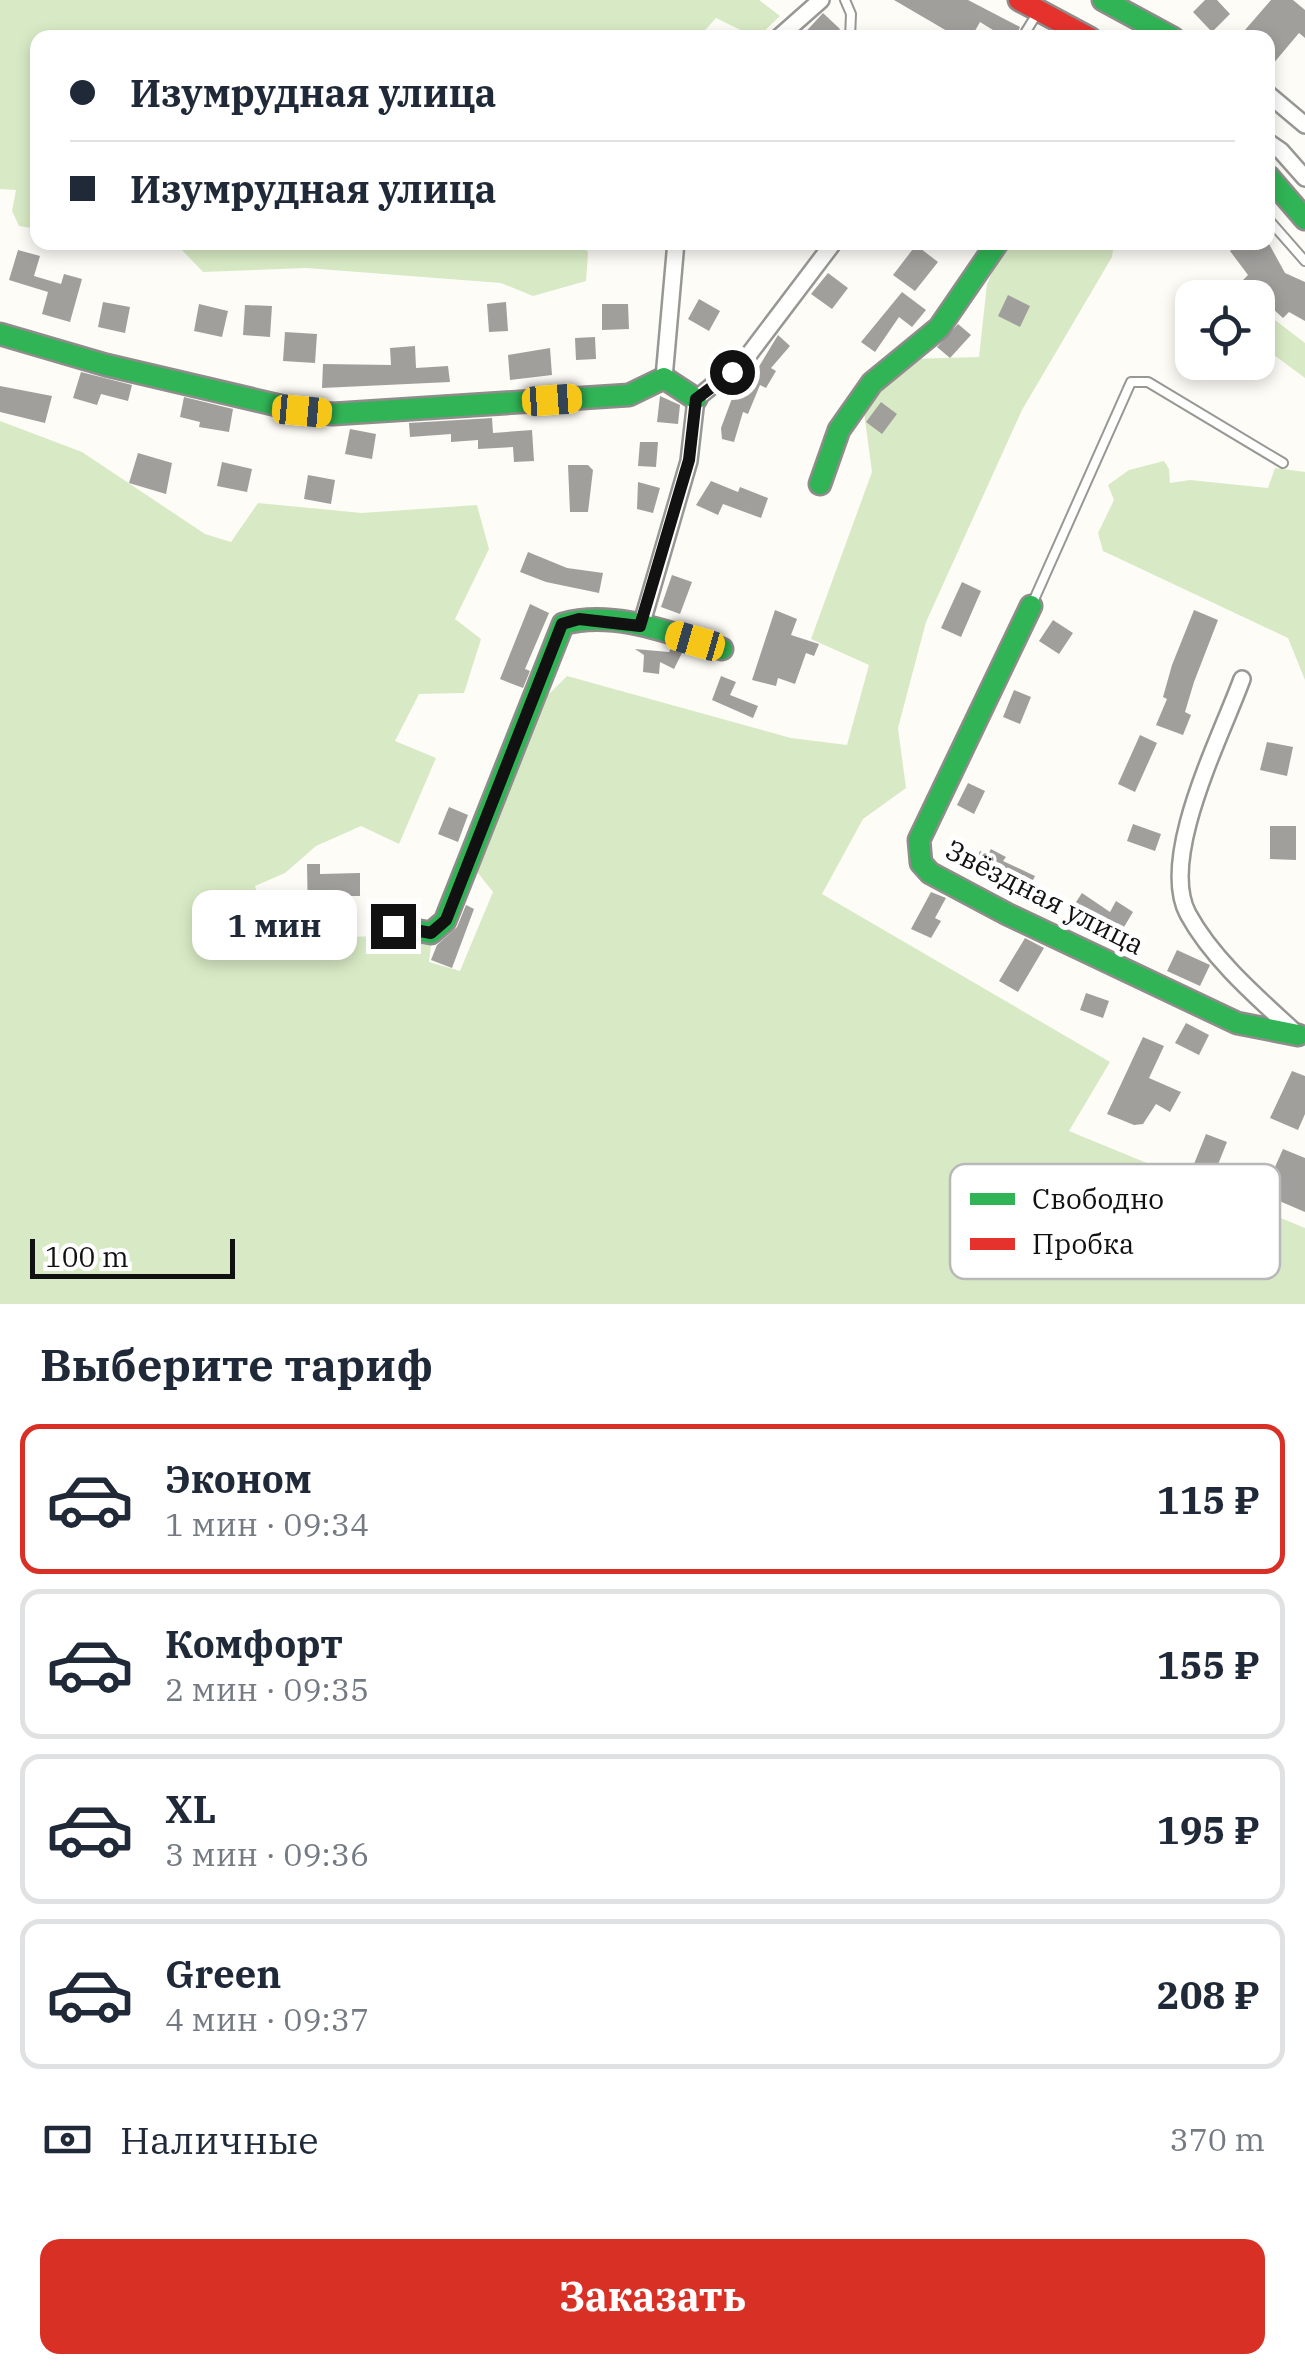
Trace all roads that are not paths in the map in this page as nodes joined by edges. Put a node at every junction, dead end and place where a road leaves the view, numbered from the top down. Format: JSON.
{"nodes":[{"id":1,"x":821,"y":0,"type":"edge"},
{"id":2,"x":845,"y":0,"type":"edge"},
{"id":3,"x":1019,"y":0,"type":"edge"},
{"id":4,"x":1102,"y":0,"type":"edge"},
{"id":5,"x":1038,"y":11,"type":"junction"},
{"id":6,"x":787,"y":30,"type":"edge"},
{"id":7,"x":850,"y":30,"type":"edge"},
{"id":8,"x":1027,"y":30,"type":"edge"},
{"id":9,"x":1075,"y":30,"type":"edge"},
{"id":10,"x":1158,"y":30,"type":"edge"},
{"id":11,"x":1275,"y":100,"type":"edge"},
{"id":12,"x":1305,"y":125,"type":"edge"},
{"id":13,"x":1275,"y":146,"type":"edge"},
{"id":14,"x":1305,"y":178,"type":"edge"},
{"id":15,"x":1275,"y":184,"type":"edge"},
{"id":16,"x":1305,"y":219,"type":"edge"},
{"id":17,"x":1275,"y":227,"type":"edge"},
{"id":18,"x":675,"y":250,"type":"edge"},
{"id":19,"x":828,"y":250,"type":"edge"},
{"id":20,"x":993,"y":250,"type":"edge"},
{"id":21,"x":1305,"y":261,"type":"edge"},
{"id":22,"x":0,"y":334,"type":"edge"},
{"id":23,"x":664,"y":378,"type":"junction"},
{"id":24,"x":696,"y":399,"type":"junction"},
{"id":25,"x":1284,"y":463,"type":"dead end"},
{"id":26,"x":820,"y":484,"type":"dead end"},
{"id":27,"x":1031,"y":606,"type":"joint"},
{"id":28,"x":640,"y":626,"type":"junction"},
{"id":29,"x":722,"y":649,"type":"dead end"},
{"id":30,"x":1242,"y":679,"type":"dead end"},
{"id":31,"x":393,"y":926,"type":"dead end"},
{"id":32,"x":1301,"y":1036,"type":"edge"}],
"edges":[{"from":1,"to":6,"type":"street"},
{"from":2,"to":7,"type":"lane"},
{"from":3,"to":5,"type":"street"},
{"from":4,"to":10,"type":"street"},
{"from":5,"to":8,"type":"lane"},
{"from":5,"to":9,"type":"street"},
{"from":11,"to":12,"type":"street"},
{"from":13,"to":14,"type":"street"},
{"from":15,"to":16,"type":"street"},
{"from":17,"to":21,"type":"lane"},
{"from":18,"to":23,"type":"street"},
{"from":19,"to":24,"type":"street"},
{"from":20,"to":26,"type":"street"},
{"from":22,"to":23,"type":"street"},
{"from":23,"to":24,"type":"street"},
{"from":24,"to":28,"type":"street"},
{"from":25,"to":27,"type":"lane"},
{"from":27,"to":32,"type":"street","name":"Звёздная улица"},
{"from":28,"to":29,"type":"street"},
{"from":28,"to":31,"type":"street"},
{"from":30,"to":32,"type":"street"}]}
